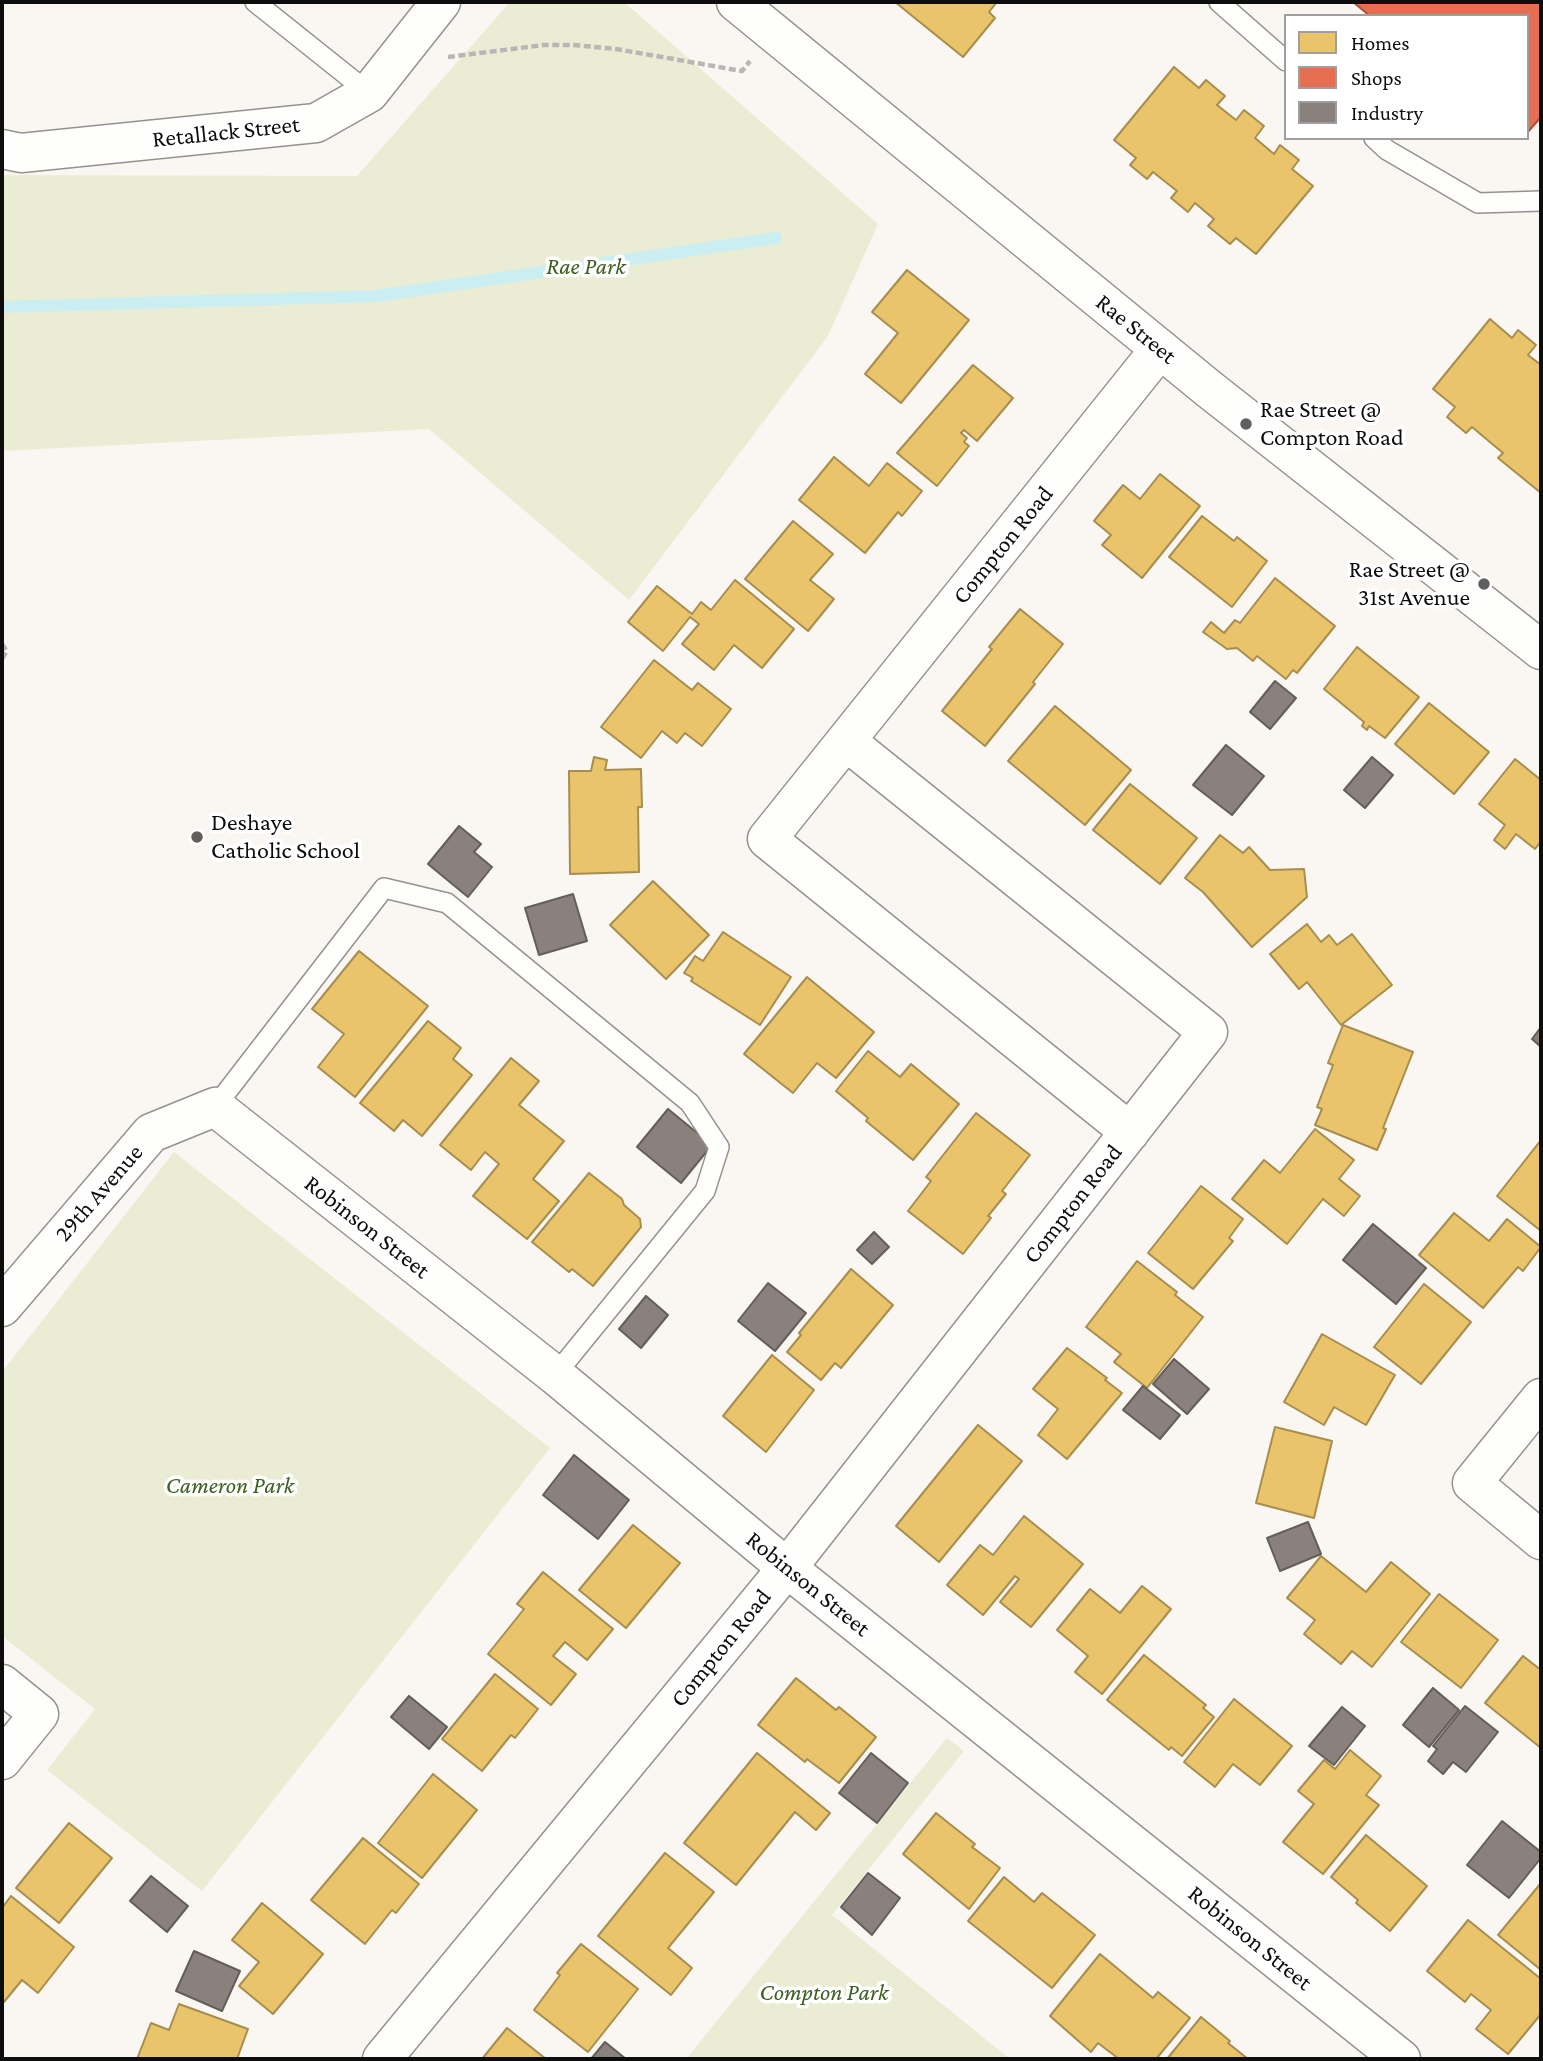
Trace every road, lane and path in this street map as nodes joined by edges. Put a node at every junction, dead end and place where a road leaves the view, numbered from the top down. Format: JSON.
{"nodes":[{"id":1,"x":255,"y":2,"type":"edge"},
{"id":2,"x":441,"y":2,"type":"edge"},
{"id":3,"x":736,"y":2,"type":"edge"},
{"id":4,"x":1219,"y":2,"type":"edge"},
{"id":5,"x":773,"y":33,"type":"junction"},
{"id":6,"x":439,"y":58,"type":"dead end"},
{"id":7,"x":1284,"y":59,"type":"edge"},
{"id":8,"x":369,"y":93,"type":"junction"},
{"id":9,"x":1376,"y":140,"type":"edge"},
{"id":10,"x":2,"y":149,"type":"edge"},
{"id":11,"x":1541,"y":201,"type":"edge"},
{"id":12,"x":1160,"y":349,"type":"junction"},
{"id":13,"x":2,"y":644,"type":"edge"},
{"id":14,"x":1541,"y":650,"type":"edge"},
{"id":15,"x":2,"y":659,"type":"edge"},
{"id":16,"x":846,"y":741,"type":"junction"},
{"id":17,"x":215,"y":1107,"type":"junction"},
{"id":18,"x":1130,"y":1132,"type":"junction"},
{"id":19,"x":2,"y":1307,"type":"edge"},
{"id":20,"x":555,"y":1375,"type":"junction"},
{"id":21,"x":1541,"y":1398,"type":"edge"},
{"id":22,"x":1541,"y":1540,"type":"edge"},
{"id":23,"x":787,"y":1568,"type":"junction"},
{"id":24,"x":2,"y":1684,"type":"edge"},
{"id":25,"x":2,"y":1760,"type":"edge"},
{"id":26,"x":382,"y":2059,"type":"edge"},
{"id":27,"x":1401,"y":2059,"type":"edge"}],
"edges":[{"from":1,"to":8,"type":"lane"},
{"from":2,"to":8,"type":"street","name":"Retallack Street"},
{"from":3,"to":5,"type":"street","name":"Rae Street"},
{"from":4,"to":7,"type":"lane"},
{"from":5,"to":6,"type":"path"},
{"from":5,"to":12,"type":"street","name":"Rae Street"},
{"from":8,"to":10,"type":"street","name":"Retallack Street"},
{"from":9,"to":11,"type":"lane"},
{"from":12,"to":14,"type":"street","name":"Rae Street"},
{"from":12,"to":16,"type":"street","name":"Compton Road"},
{"from":13,"to":15,"type":"path"},
{"from":16,"to":18,"type":"street","name":"Compton Road"},
{"from":16,"to":18,"type":"street","name":"Compton Road"},
{"from":17,"to":19,"type":"street","name":"29th Avenue"},
{"from":17,"to":20,"type":"street","name":"Robinson Street"},
{"from":17,"to":20,"type":"lane"},
{"from":18,"to":23,"type":"street","name":"Compton Road"},
{"from":20,"to":23,"type":"street","name":"Robinson Street"},
{"from":21,"to":22,"type":"street"},
{"from":23,"to":26,"type":"street","name":"Compton Road"},
{"from":23,"to":27,"type":"street","name":"Robinson Street"},
{"from":24,"to":25,"type":"street"}]}
